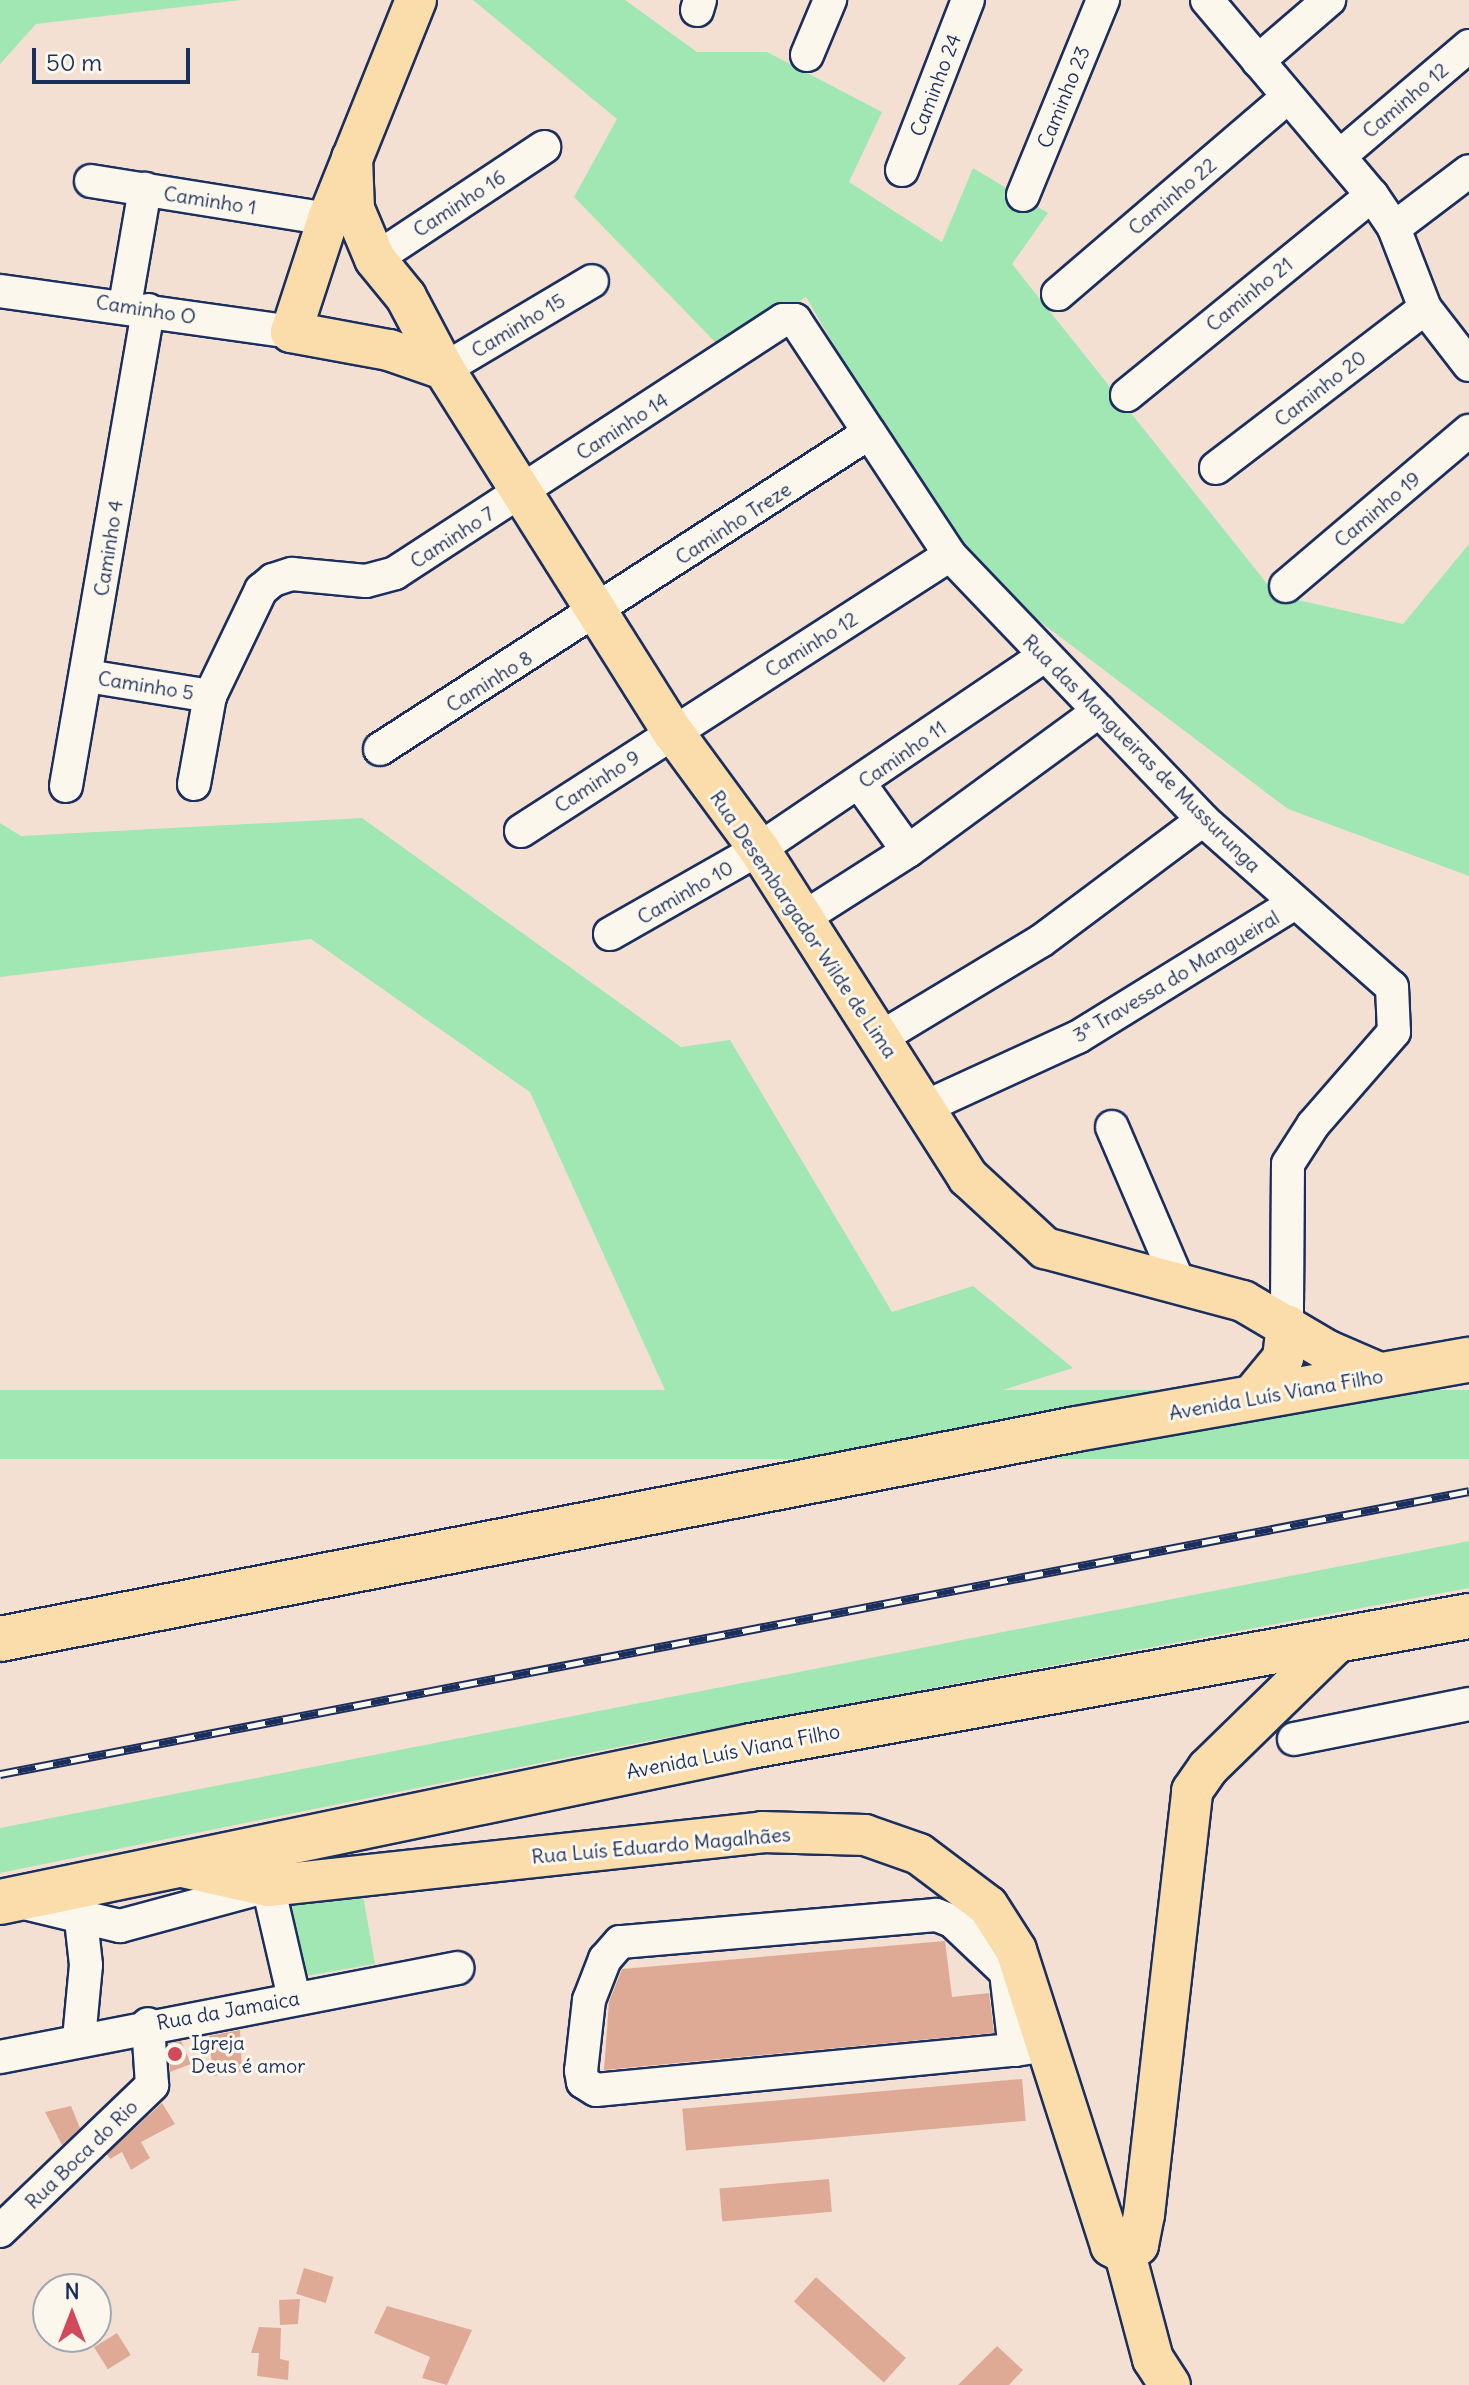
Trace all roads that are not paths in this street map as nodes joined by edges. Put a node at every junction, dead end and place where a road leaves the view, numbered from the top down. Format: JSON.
{"nodes":[{"id":1,"x":416,"y":0,"type":"edge"},
{"id":2,"x":830,"y":0,"type":"edge"},
{"id":3,"x":968,"y":0,"type":"edge"},
{"id":4,"x":1103,"y":0,"type":"edge"},
{"id":5,"x":1207,"y":0,"type":"edge"},
{"id":6,"x":1329,"y":0,"type":"edge"},
{"id":7,"x":1469,"y":46,"type":"edge"},
{"id":8,"x":807,"y":55,"type":"dead end"},
{"id":9,"x":1258,"y":61,"type":"junction"},
{"id":10,"x":1287,"y":98,"type":"junction"},
{"id":11,"x":544,"y":147,"type":"dead end"},
{"id":12,"x":1341,"y":155,"type":"junction"},
{"id":13,"x":902,"y":170,"type":"dead end"},
{"id":14,"x":1469,"y":171,"type":"edge"},
{"id":15,"x":91,"y":181,"type":"dead end"},
{"id":16,"x":145,"y":189,"type":"junction"},
{"id":17,"x":1023,"y":195,"type":"dead end"},
{"id":18,"x":1372,"y":195,"type":"junction"},
{"id":19,"x":354,"y":237,"type":"junction"},
{"id":20,"x":1399,"y":241,"type":"junction"},
{"id":21,"x":592,"y":281,"type":"dead end"},
{"id":22,"x":0,"y":291,"type":"edge"},
{"id":23,"x":1058,"y":294,"type":"dead end"},
{"id":24,"x":411,"y":306,"type":"junction"},
{"id":25,"x":136,"y":307,"type":"junction"},
{"id":26,"x":1425,"y":308,"type":"junction"},
{"id":27,"x":291,"y":332,"type":"junction"},
{"id":28,"x":814,"y":344,"type":"joint"},
{"id":29,"x":389,"y":350,"type":"junction"},
{"id":30,"x":1469,"y":365,"type":"edge"},
{"id":31,"x":444,"y":369,"type":"junction"},
{"id":32,"x":1127,"y":395,"type":"dead end"},
{"id":33,"x":1469,"y":431,"type":"edge"},
{"id":34,"x":869,"y":433,"type":"junction"},
{"id":35,"x":1216,"y":468,"type":"dead end"},
{"id":36,"x":521,"y":492,"type":"junction"},
{"id":37,"x":950,"y":555,"type":"junction"},
{"id":38,"x":1286,"y":586,"type":"dead end"},
{"id":39,"x":597,"y":613,"type":"junction"},
{"id":40,"x":1044,"y":656,"type":"junction"},
{"id":41,"x":87,"y":676,"type":"junction"},
{"id":42,"x":210,"y":696,"type":"junction"},
{"id":43,"x":1099,"y":711,"type":"junction"},
{"id":44,"x":673,"y":732,"type":"junction"},
{"id":45,"x":380,"y":749,"type":"dead end"},
{"id":46,"x":194,"y":784,"type":"dead end"},
{"id":47,"x":860,"y":784,"type":"junction"},
{"id":48,"x":66,"y":786,"type":"dead end"},
{"id":49,"x":1203,"y":820,"type":"junction"},
{"id":50,"x":521,"y":831,"type":"dead end"},
{"id":51,"x":759,"y":849,"type":"junction"},
{"id":52,"x":908,"y":851,"type":"junction"},
{"id":53,"x":1295,"y":903,"type":"junction"},
{"id":54,"x":803,"y":918,"type":"junction"},
{"id":55,"x":610,"y":934,"type":"dead end"},
{"id":56,"x":880,"y":1038,"type":"junction"},
{"id":57,"x":925,"y":1107,"type":"junction"},
{"id":58,"x":1112,"y":1127,"type":"dead end"},
{"id":59,"x":1179,"y":1283,"type":"junction"},
{"id":60,"x":1287,"y":1325,"type":"junction"},
{"id":61,"x":1469,"y":1360,"type":"edge"},
{"id":62,"x":1384,"y":1375,"type":"junction"},
{"id":63,"x":1250,"y":1398,"type":"junction"},
{"id":64,"x":1469,"y":1616,"type":"edge"},
{"id":65,"x":0,"y":1639,"type":"edge"},
{"id":66,"x":1339,"y":1640,"type":"junction"},
{"id":67,"x":1469,"y":1704,"type":"edge"},
{"id":68,"x":1258,"y":1719,"type":"junction"},
{"id":69,"x":178,"y":1866,"type":"junction"},
{"id":70,"x":268,"y":1886,"type":"junction"},
{"id":71,"x":3,"y":1902,"type":"edge"},
{"id":72,"x":81,"y":1920,"type":"junction"},
{"id":73,"x":457,"y":1968,"type":"dead end"},
{"id":74,"x":294,"y":1998,"type":"junction"},
{"id":75,"x":148,"y":2024,"type":"junction"},
{"id":76,"x":79,"y":2039,"type":"junction"},
{"id":77,"x":1030,"y":2047,"type":"junction"},
{"id":78,"x":0,"y":2057,"type":"edge"},
{"id":79,"x":0,"y":2231,"type":"edge"},
{"id":80,"x":1125,"y":2254,"type":"junction"},
{"id":81,"x":1170,"y":2385,"type":"edge"}],
"edges":[{"from":1,"to":19,"type":"main road"},
{"from":2,"to":8,"type":"street"},
{"from":3,"to":13,"type":"street","name":"Caminho 24"},
{"from":4,"to":17,"type":"street","name":"Caminho 23"},
{"from":5,"to":9,"type":"street"},
{"from":6,"to":9,"type":"street"},
{"from":7,"to":12,"type":"street","name":"Caminho 12"},
{"from":9,"to":10,"type":"street"},
{"from":10,"to":12,"type":"street"},
{"from":10,"to":23,"type":"street","name":"Caminho 22"},
{"from":11,"to":19,"type":"street","name":"Caminho 16"},
{"from":12,"to":18,"type":"street"},
{"from":14,"to":20,"type":"street"},
{"from":15,"to":16,"type":"street","name":"Caminho 1"},
{"from":16,"to":19,"type":"street","name":"Caminho 1"},
{"from":16,"to":25,"type":"street","name":"Caminho 4"},
{"from":18,"to":20,"type":"street"},
{"from":18,"to":32,"type":"street","name":"Caminho 21"},
{"from":19,"to":24,"type":"main road","name":"Rua Desembargador Wilde de Lima"},
{"from":19,"to":27,"type":"main road"},
{"from":20,"to":26,"type":"street"},
{"from":21,"to":31,"type":"street","name":"Caminho 15"},
{"from":22,"to":25,"type":"street","name":"Caminho O"},
{"from":24,"to":29,"type":"main road"},
{"from":24,"to":31,"type":"main road","name":"Rua Desembargador Wilde de Lima"},
{"from":25,"to":27,"type":"street","name":"Caminho O"},
{"from":25,"to":41,"type":"street","name":"Caminho 4"},
{"from":26,"to":30,"type":"street"},
{"from":26,"to":35,"type":"street","name":"Caminho 20"},
{"from":27,"to":29,"type":"main road"},
{"from":28,"to":34,"type":"street","name":"Rua das Mangueiras de Mussurunga"},
{"from":28,"to":36,"type":"street","name":"Caminho 14"},
{"from":29,"to":31,"type":"main road"},
{"from":31,"to":36,"type":"main road","name":"Rua Desembargador Wilde de Lima"},
{"from":33,"to":38,"type":"street","name":"Caminho 19"},
{"from":34,"to":37,"type":"street","name":"Rua das Mangueiras de Mussurunga"},
{"from":34,"to":39,"type":"street","name":"Caminho Treze"},
{"from":36,"to":39,"type":"main road","name":"Rua Desembargador Wilde de Lima"},
{"from":36,"to":42,"type":"street","name":"Caminho 7"},
{"from":37,"to":40,"type":"street","name":"Rua das Mangueiras de Mussurunga"},
{"from":37,"to":44,"type":"street","name":"Caminho 12"},
{"from":39,"to":44,"type":"main road","name":"Rua Desembargador Wilde de Lima"},
{"from":39,"to":45,"type":"street","name":"Caminho 8"},
{"from":40,"to":43,"type":"street","name":"Rua das Mangueiras de Mussurunga"},
{"from":40,"to":47,"type":"street","name":"Caminho 11"},
{"from":41,"to":42,"type":"street","name":"Caminho 5"},
{"from":41,"to":48,"type":"street","name":"Caminho 4"},
{"from":42,"to":46,"type":"street","name":"Caminho 5"},
{"from":43,"to":49,"type":"street","name":"Rua das Mangueiras de Mussurunga"},
{"from":43,"to":52,"type":"street"},
{"from":44,"to":50,"type":"street","name":"Caminho 9"},
{"from":44,"to":51,"type":"main road","name":"Rua Desembargador Wilde de Lima"},
{"from":47,"to":51,"type":"street","name":"Caminho 11"},
{"from":47,"to":52,"type":"street"},
{"from":49,"to":53,"type":"street","name":"Rua das Mangueiras de Mussurunga"},
{"from":49,"to":56,"type":"street"},
{"from":51,"to":54,"type":"main road","name":"Rua Desembargador Wilde de Lima"},
{"from":51,"to":55,"type":"street","name":"Caminho 10"},
{"from":52,"to":54,"type":"street"},
{"from":53,"to":57,"type":"street","name":"3ª Travessa do Mangueiral"},
{"from":53,"to":60,"type":"street","name":"Rua das Mangueiras de Mussurunga"},
{"from":54,"to":56,"type":"main road","name":"Rua Desembargador Wilde de Lima"},
{"from":56,"to":57,"type":"main road","name":"Rua Desembargador Wilde de Lima"},
{"from":57,"to":59,"type":"main road","name":"Rua Desembargador Wilde de Lima"},
{"from":58,"to":59,"type":"street"},
{"from":59,"to":60,"type":"main road","name":"Rua Desembargador Wilde de Lima"},
{"from":60,"to":62,"type":"main road","name":"Rua Desembargador Wilde de Lima"},
{"from":60,"to":63,"type":"main road"},
{"from":61,"to":62,"type":"highway","name":"Avenida Luís Viana Filho"},
{"from":62,"to":63,"type":"highway","name":"Avenida Luís Viana Filho"},
{"from":63,"to":65,"type":"highway","name":"Avenida Luís Viana Filho"},
{"from":64,"to":66,"type":"highway","name":"Avenida Luís Viana Filho"},
{"from":66,"to":68,"type":"main road"},
{"from":66,"to":69,"type":"highway","name":"Avenida Luís Viana Filho"},
{"from":67,"to":68,"type":"street"},
{"from":68,"to":80,"type":"main road"},
{"from":69,"to":70,"type":"main road","name":"Rua Luís Eduardo Magalhães"},
{"from":69,"to":71,"type":"highway","name":"Avenida Luís Viana Filho"},
{"from":70,"to":72,"type":"street"},
{"from":70,"to":74,"type":"street"},
{"from":70,"to":77,"type":"main road","name":"Rua Luís Eduardo Magalhães"},
{"from":71,"to":72,"type":"street"},
{"from":72,"to":76,"type":"street"},
{"from":73,"to":74,"type":"street","name":"Rua da Jamaica"},
{"from":74,"to":75,"type":"street","name":"Rua da Jamaica"},
{"from":75,"to":76,"type":"street","name":"Rua da Jamaica"},
{"from":75,"to":79,"type":"street","name":"Rua Boca do Rio"},
{"from":76,"to":78,"type":"street","name":"Rua da Jamaica"},
{"from":77,"to":77,"type":"street"},
{"from":77,"to":80,"type":"main road","name":"Rua Luís Eduardo Magalhães"},
{"from":80,"to":81,"type":"main road","name":"Rua Luís Eduardo Magalhães"}]}
